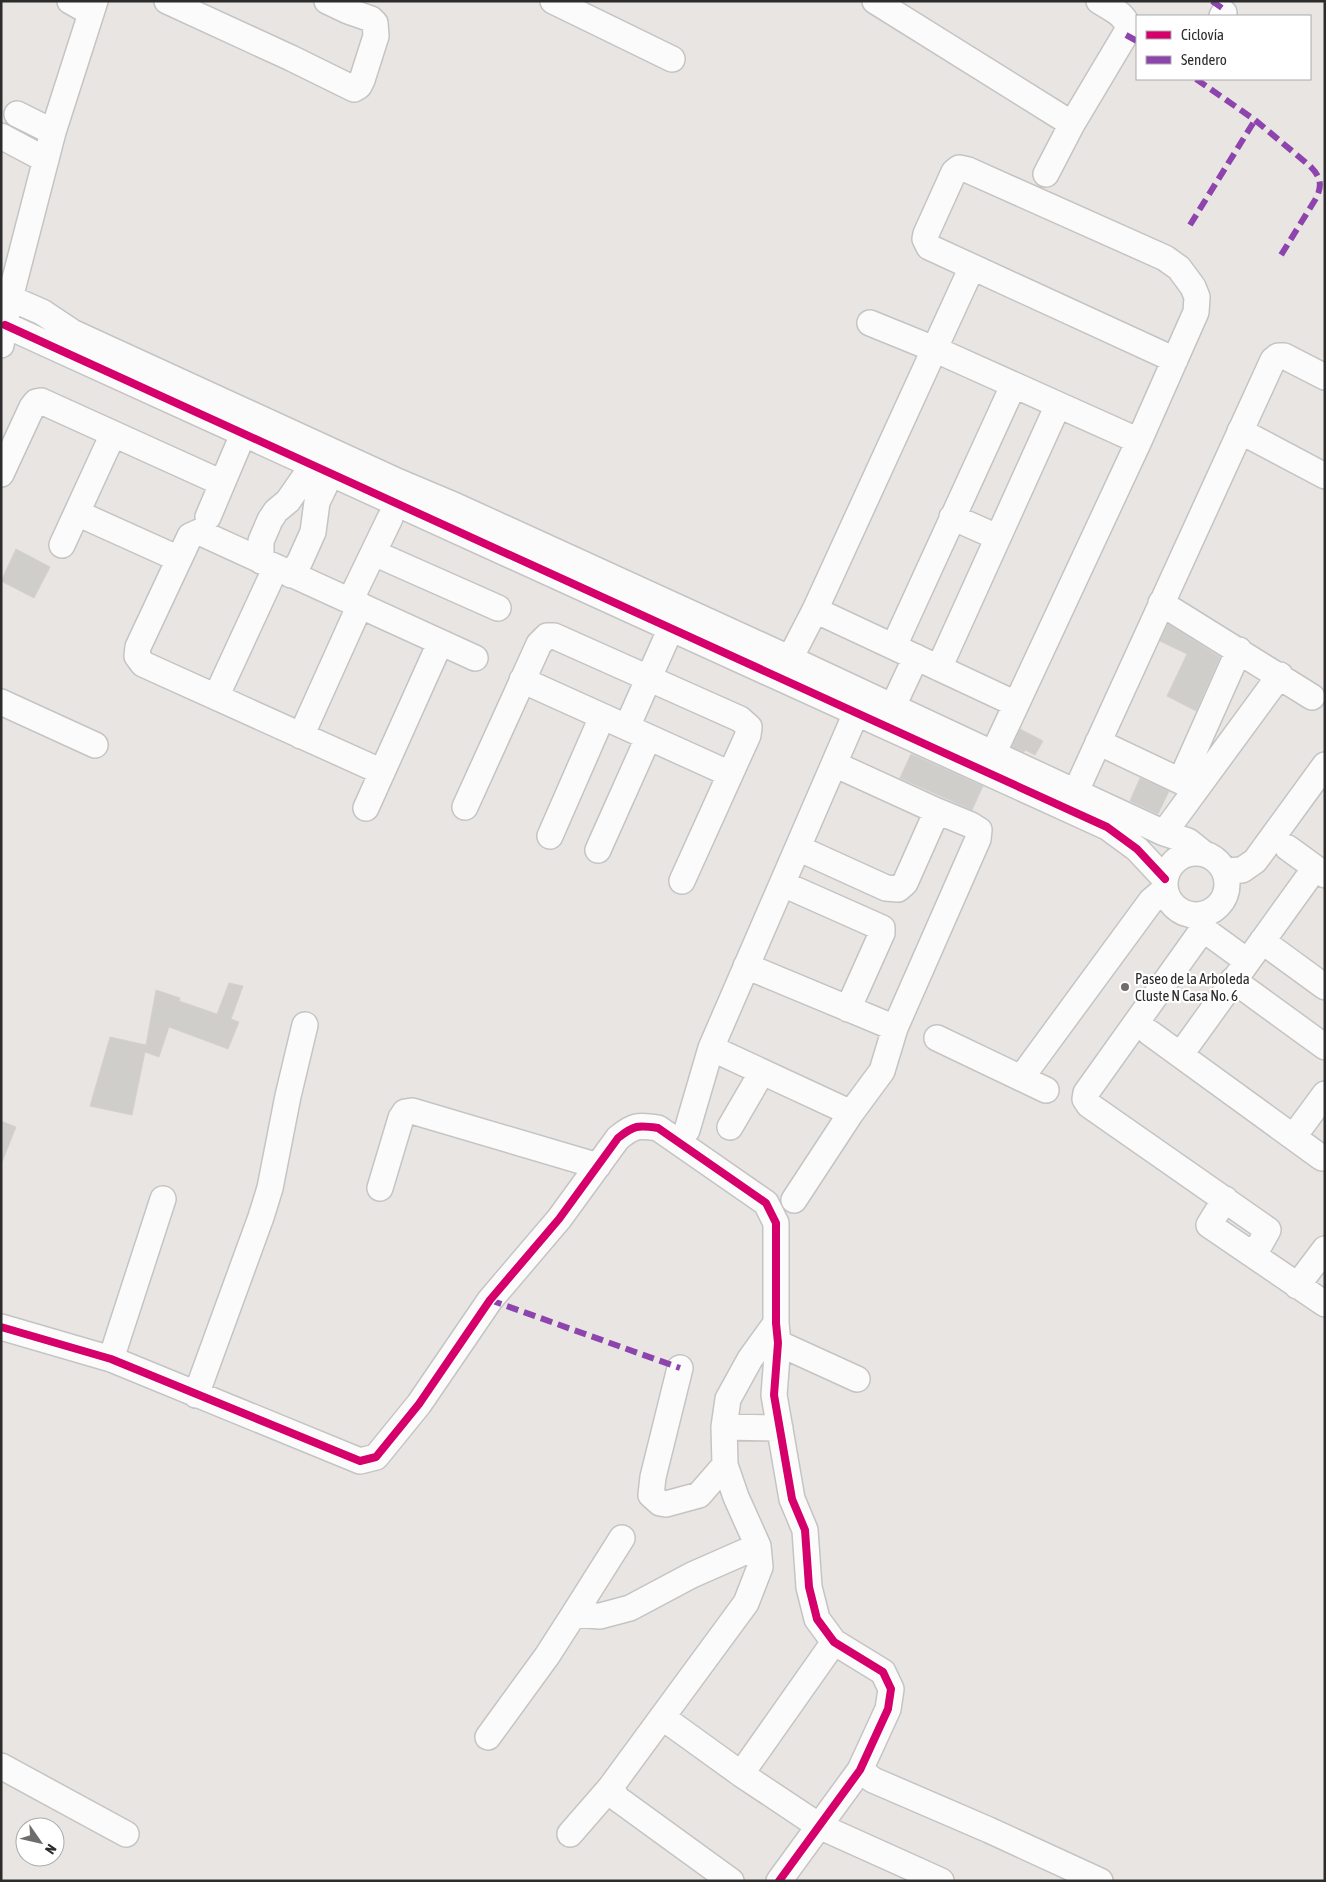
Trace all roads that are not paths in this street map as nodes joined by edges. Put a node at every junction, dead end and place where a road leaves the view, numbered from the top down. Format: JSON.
{"nodes":[{"id":1,"x":167,"y":1,"type":"edge"},
{"id":2,"x":328,"y":1,"type":"edge"},
{"id":3,"x":553,"y":1,"type":"edge"},
{"id":4,"x":875,"y":1,"type":"edge"},
{"id":5,"x":1098,"y":1,"type":"edge"},
{"id":6,"x":86,"y":5,"type":"edge"},
{"id":7,"x":672,"y":59,"type":"dead end"},
{"id":8,"x":11,"y":120,"type":"edge"},
{"id":9,"x":1072,"y":124,"type":"junction"},
{"id":10,"x":53,"y":132,"type":"junction"},
{"id":11,"x":46,"y":160,"type":"junction"},
{"id":12,"x":1046,"y":174,"type":"dead end"},
{"id":13,"x":972,"y":267,"type":"junction"},
{"id":14,"x":10,"y":298,"type":"junction"},
{"id":15,"x":870,"y":323,"type":"dead end"},
{"id":16,"x":3,"y":335,"type":"edge"},
{"id":17,"x":934,"y":349,"type":"junction"},
{"id":18,"x":1175,"y":360,"type":"junction"},
{"id":19,"x":1325,"y":377,"type":"edge"},
{"id":20,"x":1013,"y":386,"type":"junction"},
{"id":21,"x":1058,"y":405,"type":"junction"},
{"id":22,"x":1240,"y":431,"type":"junction"},
{"id":23,"x":113,"y":434,"type":"junction"},
{"id":24,"x":1139,"y":441,"type":"junction"},
{"id":25,"x":238,"y":446,"type":"dead end"},
{"id":26,"x":322,"y":469,"type":"junction"},
{"id":27,"x":1,"y":474,"type":"edge"},
{"id":28,"x":1325,"y":476,"type":"edge"},
{"id":29,"x":222,"y":483,"type":"junction"},
{"id":30,"x":77,"y":513,"type":"junction"},
{"id":31,"x":208,"y":517,"type":"dead end"},
{"id":32,"x":952,"y":517,"type":"junction"},
{"id":33,"x":390,"y":518,"type":"dead end"},
{"id":34,"x":997,"y":537,"type":"junction"},
{"id":35,"x":62,"y":545,"type":"dead end"},
{"id":36,"x":374,"y":553,"type":"junction"},
{"id":37,"x":179,"y":559,"type":"junction"},
{"id":38,"x":276,"y":568,"type":"junction"},
{"id":39,"x":355,"y":603,"type":"junction"},
{"id":40,"x":1161,"y":603,"type":"junction"},
{"id":41,"x":498,"y":608,"type":"dead end"},
{"id":42,"x":815,"y":610,"type":"junction"},
{"id":43,"x":671,"y":628,"type":"junction"},
{"id":44,"x":440,"y":643,"type":"junction"},
{"id":45,"x":1239,"y":650,"type":"junction"},
{"id":46,"x":905,"y":652,"type":"junction"},
{"id":47,"x":475,"y":658,"type":"dead end"},
{"id":48,"x":786,"y":668,"type":"junction"},
{"id":49,"x":939,"y":668,"type":"junction"},
{"id":50,"x":1280,"y":675,"type":"junction"},
{"id":51,"x":649,"y":677,"type":"junction"},
{"id":52,"x":522,"y":680,"type":"junction"},
{"id":53,"x":216,"y":697,"type":"junction"},
{"id":54,"x":1312,"y":697,"type":"dead end"},
{"id":55,"x":1,"y":702,"type":"edge"},
{"id":56,"x":1016,"y":704,"type":"junction"},
{"id":57,"x":856,"y":713,"type":"junction"},
{"id":58,"x":602,"y":717,"type":"junction"},
{"id":59,"x":890,"y":717,"type":"junction"},
{"id":60,"x":626,"y":727,"type":"junction"},
{"id":61,"x":301,"y":736,"type":"junction"},
{"id":62,"x":648,"y":738,"type":"junction"},
{"id":63,"x":1098,"y":742,"type":"junction"},
{"id":64,"x":95,"y":745,"type":"dead end"},
{"id":65,"x":994,"y":752,"type":"junction"},
{"id":66,"x":834,"y":764,"type":"junction"},
{"id":67,"x":1325,"y":765,"type":"edge"},
{"id":68,"x":382,"y":772,"type":"junction"},
{"id":69,"x":730,"y":774,"type":"junction"},
{"id":70,"x":1020,"y":777,"type":"junction"},
{"id":71,"x":1188,"y":784,"type":"junction"},
{"id":72,"x":1076,"y":791,"type":"junction"},
{"id":73,"x":465,"y":807,"type":"dead end"},
{"id":74,"x":366,"y":808,"type":"dead end"},
{"id":75,"x":937,"y":811,"type":"junction"},
{"id":76,"x":1164,"y":832,"type":"junction"},
{"id":77,"x":550,"y":836,"type":"dead end"},
{"id":78,"x":798,"y":848,"type":"junction"},
{"id":79,"x":1288,"y":848,"type":"dead end"},
{"id":80,"x":598,"y":850,"type":"dead end"},
{"id":81,"x":1203,"y":853,"type":"junction"},
{"id":82,"x":1225,"y":871,"type":"junction"},
{"id":83,"x":1320,"y":871,"type":"edge"},
{"id":84,"x":682,"y":881,"type":"dead end"},
{"id":85,"x":784,"y":884,"type":"junction"},
{"id":86,"x":1165,"y":884,"type":"junction"},
{"id":87,"x":1201,"y":922,"type":"junction"},
{"id":88,"x":1262,"y":941,"type":"junction"},
{"id":89,"x":746,"y":966,"type":"junction"},
{"id":90,"x":1240,"y":970,"type":"junction"},
{"id":91,"x":1325,"y":987,"type":"edge"},
{"id":92,"x":848,"y":1009,"type":"junction"},
{"id":93,"x":305,"y":1025,"type":"dead end"},
{"id":94,"x":895,"y":1028,"type":"junction"},
{"id":95,"x":1150,"y":1033,"type":"dead end"},
{"id":96,"x":937,"y":1038,"type":"dead end"},
{"id":97,"x":1325,"y":1047,"type":"edge"},
{"id":98,"x":711,"y":1048,"type":"junction"},
{"id":99,"x":1181,"y":1054,"type":"junction"},
{"id":100,"x":762,"y":1072,"type":"junction"},
{"id":101,"x":1021,"y":1078,"type":"junction"},
{"id":102,"x":1046,"y":1090,"type":"dead end"},
{"id":103,"x":1325,"y":1094,"type":"edge"},
{"id":104,"x":851,"y":1113,"type":"junction"},
{"id":105,"x":730,"y":1127,"type":"dead end"},
{"id":106,"x":687,"y":1130,"type":"dead end"},
{"id":107,"x":1294,"y":1136,"type":"junction"},
{"id":108,"x":1322,"y":1158,"type":"dead end"},
{"id":109,"x":598,"y":1166,"type":"junction"},
{"id":110,"x":380,"y":1188,"type":"dead end"},
{"id":111,"x":163,"y":1199,"type":"dead end"},
{"id":112,"x":794,"y":1200,"type":"dead end"},
{"id":113,"x":1325,"y":1249,"type":"edge"},
{"id":114,"x":1297,"y":1286,"type":"junction"},
{"id":115,"x":1325,"y":1304,"type":"edge"},
{"id":116,"x":1,"y":1327,"type":"edge"},
{"id":117,"x":776,"y":1333,"type":"junction"},
{"id":118,"x":111,"y":1359,"type":"junction"},
{"id":119,"x":680,"y":1368,"type":"dead end"},
{"id":120,"x":857,"y":1379,"type":"dead end"},
{"id":121,"x":196,"y":1395,"type":"junction"},
{"id":122,"x":724,"y":1427,"type":"junction"},
{"id":123,"x":780,"y":1428,"type":"junction"},
{"id":124,"x":725,"y":1465,"type":"junction"},
{"id":125,"x":622,"y":1538,"type":"dead end"},
{"id":126,"x":758,"y":1546,"type":"junction"},
{"id":127,"x":574,"y":1614,"type":"junction"},
{"id":128,"x":834,"y":1642,"type":"junction"},
{"id":129,"x":662,"y":1717,"type":"junction"},
{"id":130,"x":488,"y":1737,"type":"dead end"},
{"id":131,"x":1,"y":1766,"type":"edge"},
{"id":132,"x":860,"y":1770,"type":"junction"},
{"id":133,"x":741,"y":1774,"type":"junction"},
{"id":134,"x":610,"y":1788,"type":"junction"},
{"id":135,"x":819,"y":1826,"type":"junction"},
{"id":136,"x":126,"y":1834,"type":"dead end"},
{"id":137,"x":570,"y":1834,"type":"dead end"},
{"id":138,"x":731,"y":1881,"type":"edge"},
{"id":139,"x":778,"y":1881,"type":"edge"},
{"id":140,"x":941,"y":1881,"type":"edge"},
{"id":141,"x":1100,"y":1881,"type":"edge"}],
"edges":[{"from":1,"to":2,"type":"street"},
{"from":3,"to":7,"type":"street"},
{"from":4,"to":9,"type":"street"},
{"from":5,"to":9,"type":"street"},
{"from":6,"to":10,"type":"street"},
{"from":8,"to":10,"type":"street"},
{"from":8,"to":11,"type":"street"},
{"from":9,"to":12,"type":"street"},
{"from":10,"to":11,"type":"street"},
{"from":11,"to":14,"type":"street"},
{"from":13,"to":17,"type":"street"},
{"from":13,"to":18,"type":"street"},
{"from":13,"to":18,"type":"street"},
{"from":14,"to":16,"type":"street"},
{"from":14,"to":48,"type":"street"},
{"from":15,"to":17,"type":"street"},
{"from":16,"to":26,"type":"street"},
{"from":17,"to":20,"type":"street"},
{"from":17,"to":42,"type":"street"},
{"from":18,"to":24,"type":"street"},
{"from":19,"to":22,"type":"street"},
{"from":20,"to":21,"type":"street"},
{"from":20,"to":32,"type":"street"},
{"from":21,"to":24,"type":"street"},
{"from":21,"to":34,"type":"street"},
{"from":22,"to":28,"type":"street"},
{"from":22,"to":40,"type":"street"},
{"from":23,"to":27,"type":"street"},
{"from":23,"to":29,"type":"street"},
{"from":23,"to":30,"type":"street"},
{"from":24,"to":56,"type":"street"},
{"from":25,"to":29,"type":"street"},
{"from":26,"to":38,"type":"street"},
{"from":26,"to":38,"type":"street"},
{"from":26,"to":43,"type":"street"},
{"from":29,"to":31,"type":"street"},
{"from":30,"to":35,"type":"street"},
{"from":30,"to":37,"type":"street"},
{"from":32,"to":34,"type":"street"},
{"from":32,"to":46,"type":"street"},
{"from":33,"to":36,"type":"street"},
{"from":34,"to":49,"type":"street"},
{"from":36,"to":39,"type":"street"},
{"from":36,"to":41,"type":"street"},
{"from":37,"to":38,"type":"street"},
{"from":37,"to":53,"type":"street"},
{"from":38,"to":39,"type":"street"},
{"from":38,"to":53,"type":"street"},
{"from":39,"to":44,"type":"street"},
{"from":39,"to":61,"type":"street"},
{"from":40,"to":45,"type":"street"},
{"from":40,"to":63,"type":"street"},
{"from":42,"to":46,"type":"street"},
{"from":42,"to":48,"type":"street"},
{"from":43,"to":48,"type":"street"},
{"from":43,"to":51,"type":"street"},
{"from":44,"to":47,"type":"street"},
{"from":44,"to":68,"type":"street"},
{"from":45,"to":50,"type":"street"},
{"from":45,"to":71,"type":"street"},
{"from":46,"to":49,"type":"street"},
{"from":46,"to":59,"type":"street"},
{"from":48,"to":57,"type":"street"},
{"from":48,"to":59,"type":"street"},
{"from":49,"to":56,"type":"street"},
{"from":50,"to":54,"type":"street"},
{"from":50,"to":71,"type":"street"},
{"from":51,"to":52,"type":"street"},
{"from":51,"to":60,"type":"street"},
{"from":51,"to":69,"type":"street"},
{"from":52,"to":58,"type":"street"},
{"from":52,"to":73,"type":"street"},
{"from":53,"to":61,"type":"street"},
{"from":55,"to":64,"type":"street"},
{"from":56,"to":65,"type":"street"},
{"from":57,"to":59,"type":"street"},
{"from":57,"to":66,"type":"street"},
{"from":58,"to":60,"type":"street"},
{"from":58,"to":77,"type":"street"},
{"from":59,"to":65,"type":"street"},
{"from":59,"to":70,"type":"street"},
{"from":60,"to":62,"type":"street"},
{"from":61,"to":68,"type":"street"},
{"from":62,"to":69,"type":"street"},
{"from":62,"to":80,"type":"street"},
{"from":63,"to":71,"type":"street"},
{"from":63,"to":72,"type":"street"},
{"from":65,"to":70,"type":"street"},
{"from":66,"to":75,"type":"street"},
{"from":66,"to":78,"type":"street"},
{"from":67,"to":82,"type":"street"},
{"from":68,"to":74,"type":"street"},
{"from":69,"to":84,"type":"street"},
{"from":70,"to":72,"type":"street"},
{"from":70,"to":86,"type":"street"},
{"from":71,"to":76,"type":"street"},
{"from":72,"to":76,"type":"street"},
{"from":75,"to":78,"type":"street"},
{"from":75,"to":94,"type":"street"},
{"from":76,"to":81,"type":"street"},
{"from":78,"to":85,"type":"street"},
{"from":79,"to":83,"type":"street"},
{"from":81,"to":82,"type":"street"},
{"from":81,"to":86,"type":"street"},
{"from":82,"to":87,"type":"street"},
{"from":83,"to":88,"type":"street"},
{"from":85,"to":89,"type":"street"},
{"from":85,"to":92,"type":"street"},
{"from":86,"to":87,"type":"street"},
{"from":86,"to":101,"type":"street"},
{"from":87,"to":90,"type":"street"},
{"from":87,"to":114,"type":"street"},
{"from":88,"to":90,"type":"street"},
{"from":88,"to":91,"type":"street"},
{"from":89,"to":92,"type":"street"},
{"from":89,"to":98,"type":"street"},
{"from":90,"to":97,"type":"street"},
{"from":90,"to":99,"type":"street"},
{"from":92,"to":94,"type":"street"},
{"from":93,"to":121,"type":"street"},
{"from":94,"to":104,"type":"street"},
{"from":95,"to":99,"type":"street"},
{"from":96,"to":101,"type":"street"},
{"from":98,"to":100,"type":"street"},
{"from":98,"to":106,"type":"street"},
{"from":99,"to":107,"type":"street"},
{"from":100,"to":104,"type":"street"},
{"from":100,"to":105,"type":"street"},
{"from":101,"to":102,"type":"street"},
{"from":103,"to":107,"type":"street"},
{"from":104,"to":112,"type":"street"},
{"from":107,"to":108,"type":"street"},
{"from":109,"to":110,"type":"street"},
{"from":109,"to":117,"type":"street"},
{"from":109,"to":121,"type":"street"},
{"from":111,"to":118,"type":"street"},
{"from":113,"to":114,"type":"street"},
{"from":114,"to":115,"type":"street"},
{"from":116,"to":118,"type":"street"},
{"from":117,"to":120,"type":"street"},
{"from":117,"to":122,"type":"street"},
{"from":117,"to":123,"type":"street"},
{"from":118,"to":121,"type":"street"},
{"from":119,"to":124,"type":"street"},
{"from":122,"to":123,"type":"street"},
{"from":122,"to":124,"type":"street"},
{"from":123,"to":128,"type":"street"},
{"from":124,"to":126,"type":"street"},
{"from":125,"to":127,"type":"street"},
{"from":126,"to":127,"type":"street"},
{"from":126,"to":129,"type":"street"},
{"from":127,"to":130,"type":"street"},
{"from":128,"to":132,"type":"street"},
{"from":128,"to":133,"type":"street"},
{"from":129,"to":133,"type":"street"},
{"from":129,"to":134,"type":"street"},
{"from":131,"to":136,"type":"street"},
{"from":132,"to":135,"type":"street"},
{"from":132,"to":141,"type":"street"},
{"from":133,"to":135,"type":"street"},
{"from":134,"to":137,"type":"street"},
{"from":134,"to":138,"type":"street"},
{"from":135,"to":139,"type":"street"},
{"from":135,"to":140,"type":"street"}]}
